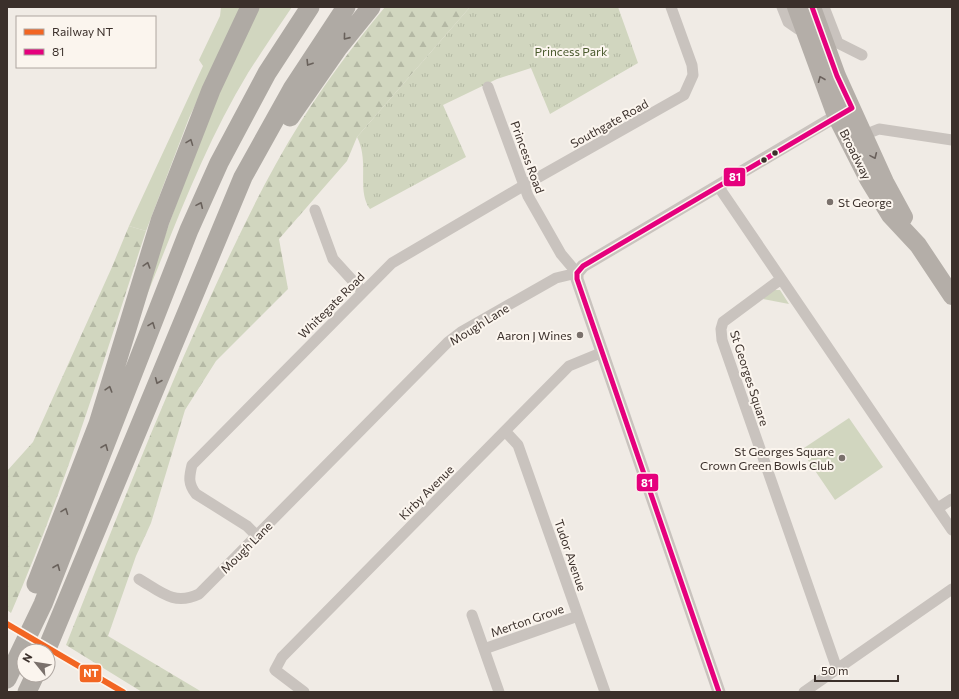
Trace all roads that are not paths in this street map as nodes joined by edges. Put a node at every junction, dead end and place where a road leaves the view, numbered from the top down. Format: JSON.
{"nodes":[{"id":1,"x":250,"y":7,"type":"edge"},
{"id":2,"x":310,"y":7,"type":"edge"},
{"id":3,"x":346,"y":7,"type":"edge"},
{"id":4,"x":371,"y":7,"type":"edge"},
{"id":5,"x":671,"y":7,"type":"edge"},
{"id":6,"x":782,"y":7,"type":"edge"},
{"id":7,"x":796,"y":7,"type":"edge"},
{"id":8,"x":812,"y":7,"type":"edge"},
{"id":9,"x":824,"y":7,"type":"edge"},
{"id":10,"x":803,"y":28,"type":"junction"},
{"id":11,"x":862,"y":55,"type":"dead end"},
{"id":12,"x":488,"y":86,"type":"dead end"},
{"id":13,"x":844,"y":112,"type":"junction"},
{"id":14,"x":864,"y":135,"type":"junction"},
{"id":15,"x":952,"y":140,"type":"edge"},
{"id":16,"x":523,"y":186,"type":"junction"},
{"id":17,"x":718,"y":186,"type":"junction"},
{"id":18,"x":315,"y":210,"type":"dead end"},
{"id":19,"x":918,"y":245,"type":"junction"},
{"id":20,"x":577,"y":273,"type":"junction"},
{"id":21,"x":781,"y":279,"type":"junction"},
{"id":22,"x":195,"y":292,"type":"junction"},
{"id":23,"x":363,"y":292,"type":"junction"},
{"id":24,"x":952,"y":296,"type":"edge"},
{"id":25,"x":602,"y":352,"type":"junction"},
{"id":26,"x":505,"y":430,"type":"junction"},
{"id":27,"x":952,"y":499,"type":"edge"},
{"id":28,"x":938,"y":508,"type":"junction"},
{"id":29,"x":952,"y":530,"type":"edge"},
{"id":30,"x":258,"y":536,"type":"junction"},
{"id":31,"x":139,"y":579,"type":"dead end"},
{"id":32,"x":952,"y":589,"type":"edge"},
{"id":33,"x":36,"y":602,"type":"junction"},
{"id":34,"x":472,"y":615,"type":"dead end"},
{"id":35,"x":578,"y":616,"type":"junction"},
{"id":36,"x":49,"y":643,"type":"edge"},
{"id":37,"x":13,"y":649,"type":"edge"},
{"id":38,"x":484,"y":649,"type":"junction"},
{"id":39,"x":837,"y":669,"type":"junction"},
{"id":40,"x":7,"y":679,"type":"edge"},
{"id":41,"x":304,"y":692,"type":"edge"},
{"id":42,"x":499,"y":692,"type":"edge"},
{"id":43,"x":605,"y":692,"type":"edge"},
{"id":44,"x":719,"y":692,"type":"edge"},
{"id":45,"x":804,"y":692,"type":"edge"}],
"edges":[{"from":33,"to":1,"type":"highway","one_way":true},
{"from":33,"to":2,"type":"highway","one_way":true},
{"from":3,"to":22,"type":"highway","one_way":true},
{"from":4,"to":22,"type":"highway","one_way":true},
{"from":5,"to":16,"type":"street","name":"Southgate Road"},
{"from":6,"to":10,"type":"street"},
{"from":7,"to":10,"type":"highway","name":"Broadway"},
{"from":8,"to":13,"type":"highway","name":"Broadway"},
{"from":9,"to":11,"type":"street"},
{"from":13,"to":10,"type":"highway","name":"Broadway","one_way":true},
{"from":12,"to":16,"type":"street","name":"Princess Road"},
{"from":13,"to":14,"type":"highway","name":"Broadway"},
{"from":13,"to":17,"type":"street","name":"Mough Lane"},
{"from":13,"to":19,"type":"highway","name":"Broadway"},
{"from":14,"to":15,"type":"street"},
{"from":14,"to":19,"type":"highway","name":"Broadway","one_way":true},
{"from":16,"to":20,"type":"street","name":"Princess Road"},
{"from":16,"to":23,"type":"street","name":"Whitegate Road"},
{"from":17,"to":20,"type":"street","name":"Mough Lane"},
{"from":17,"to":21,"type":"street"},
{"from":18,"to":23,"type":"street"},
{"from":19,"to":24,"type":"highway","name":"Broadway"},
{"from":20,"to":25,"type":"street"},
{"from":20,"to":30,"type":"street","name":"Mough Lane"},
{"from":21,"to":28,"type":"street"},
{"from":21,"to":39,"type":"street","name":"St Georges Square"},
{"from":22,"to":36,"type":"highway","one_way":true},
{"from":23,"to":30,"type":"street","name":"Whitegate Road"},
{"from":25,"to":26,"type":"street","name":"Kirby Avenue"},
{"from":25,"to":44,"type":"street"},
{"from":26,"to":35,"type":"street","name":"Tudor Avenue"},
{"from":26,"to":41,"type":"street","name":"Kirby Avenue"},
{"from":27,"to":28,"type":"street"},
{"from":28,"to":29,"type":"street"},
{"from":30,"to":31,"type":"street","name":"Mough Lane"},
{"from":32,"to":39,"type":"street"},
{"from":33,"to":37,"type":"highway"},
{"from":34,"to":38,"type":"street","name":"Merton Grove"},
{"from":35,"to":38,"type":"street","name":"Merton Grove"},
{"from":35,"to":43,"type":"street","name":"Tudor Avenue"},
{"from":37,"to":40,"type":"highway"},
{"from":38,"to":42,"type":"street","name":"Merton Grove"},
{"from":39,"to":45,"type":"street"}]}
